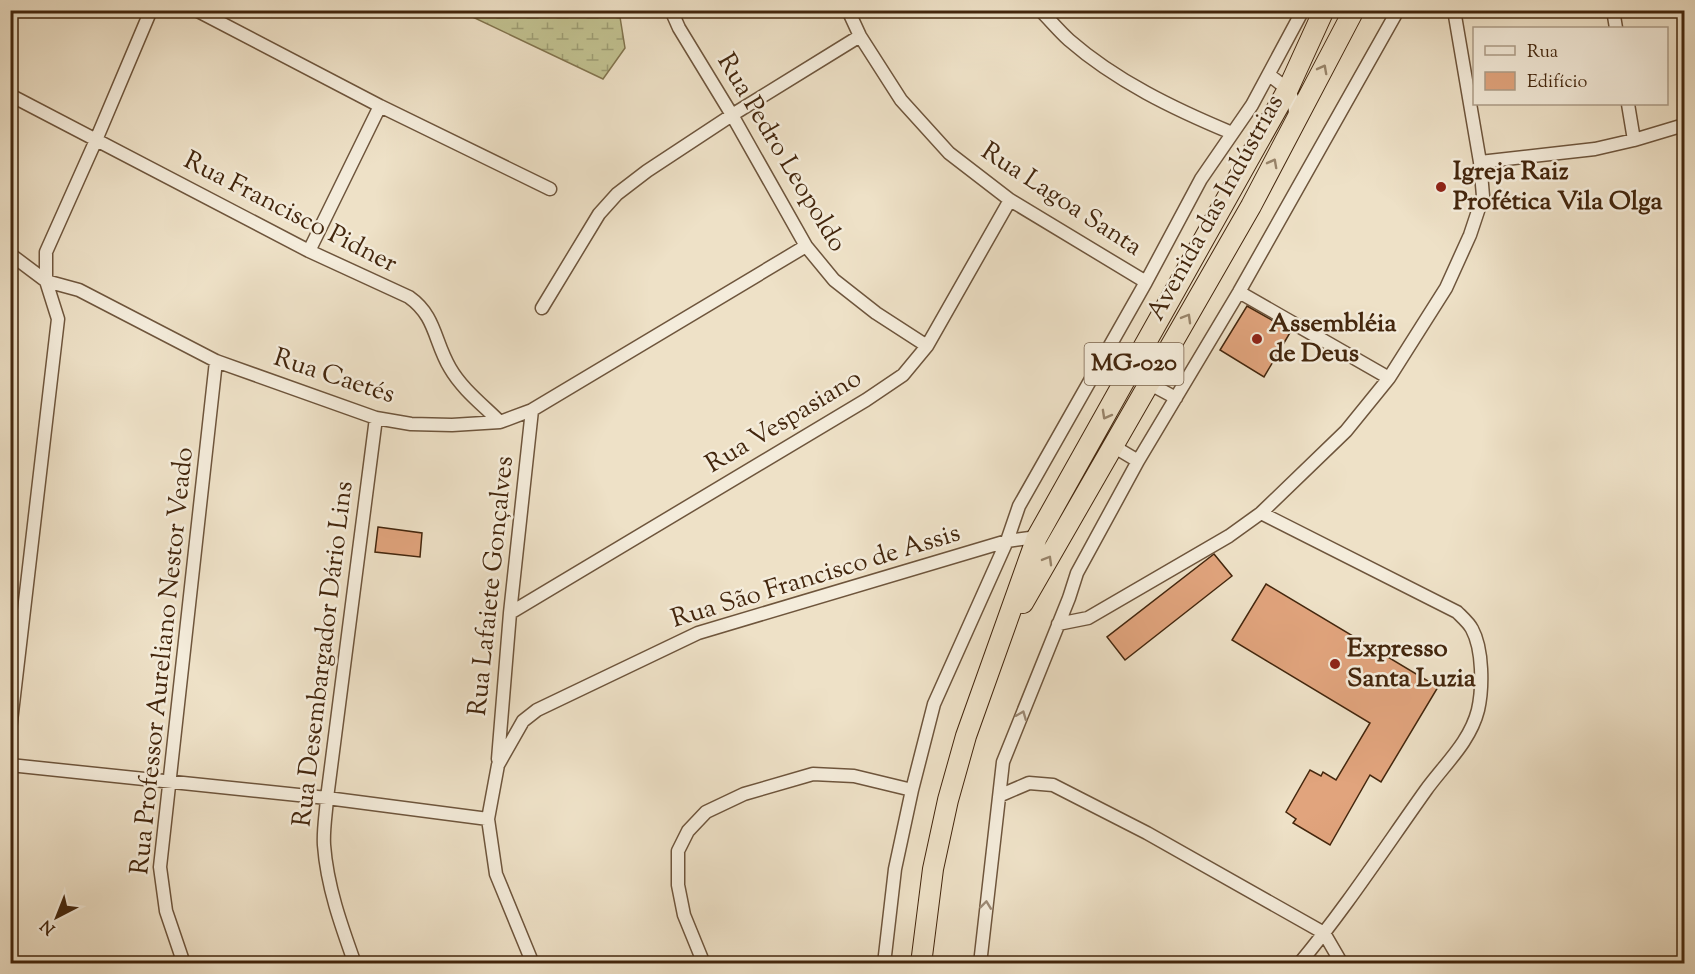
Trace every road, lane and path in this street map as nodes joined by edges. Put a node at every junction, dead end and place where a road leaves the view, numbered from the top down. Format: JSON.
{"nodes":[{"id":1,"x":151,"y":10,"type":"edge"},
{"id":2,"x":196,"y":10,"type":"edge"},
{"id":3,"x":671,"y":10,"type":"edge"},
{"id":4,"x":848,"y":10,"type":"edge"},
{"id":5,"x":1040,"y":10,"type":"edge"},
{"id":6,"x":1303,"y":10,"type":"edge"},
{"id":7,"x":1324,"y":10,"type":"edge"},
{"id":8,"x":1354,"y":10,"type":"edge"},
{"id":9,"x":1398,"y":10,"type":"edge"},
{"id":10,"x":1454,"y":10,"type":"edge"},
{"id":11,"x":1612,"y":10,"type":"edge"},
{"id":12,"x":1616,"y":27,"type":"edge"},
{"id":13,"x":861,"y":36,"type":"junction"},
{"id":14,"x":1269,"y":75,"type":"junction"},
{"id":15,"x":1288,"y":89,"type":"junction"},
{"id":16,"x":10,"y":95,"type":"edge"},
{"id":17,"x":1628,"y":105,"type":"edge"},
{"id":18,"x":380,"y":106,"type":"junction"},
{"id":19,"x":732,"y":116,"type":"junction"},
{"id":20,"x":1295,"y":121,"type":"junction"},
{"id":21,"x":1684,"y":124,"type":"edge"},
{"id":22,"x":1232,"y":133,"type":"junction"},
{"id":23,"x":96,"y":140,"type":"junction"},
{"id":24,"x":1634,"y":140,"type":"junction"},
{"id":25,"x":1480,"y":162,"type":"junction"},
{"id":26,"x":550,"y":189,"type":"dead end"},
{"id":27,"x":1010,"y":200,"type":"junction"},
{"id":28,"x":806,"y":246,"type":"junction"},
{"id":29,"x":309,"y":251,"type":"junction"},
{"id":30,"x":10,"y":254,"type":"edge"},
{"id":31,"x":46,"y":281,"type":"junction"},
{"id":32,"x":1146,"y":282,"type":"junction"},
{"id":33,"x":1239,"y":292,"type":"junction"},
{"id":34,"x":542,"y":308,"type":"dead end"},
{"id":35,"x":927,"y":346,"type":"junction"},
{"id":36,"x":216,"y":361,"type":"junction"},
{"id":37,"x":1389,"y":378,"type":"junction"},
{"id":38,"x":1150,"y":384,"type":"junction"},
{"id":39,"x":1176,"y":398,"type":"junction"},
{"id":40,"x":532,"y":410,"type":"junction"},
{"id":41,"x":376,"y":418,"type":"junction"},
{"id":42,"x":500,"y":422,"type":"junction"},
{"id":43,"x":1113,"y":446,"type":"junction"},
{"id":44,"x":1138,"y":461,"type":"junction"},
{"id":45,"x":1262,"y":513,"type":"junction"},
{"id":46,"x":1037,"y":537,"type":"junction"},
{"id":47,"x":1007,"y":542,"type":"junction"},
{"id":48,"x":1069,"y":598,"type":"junction"},
{"id":49,"x":510,"y":613,"type":"junction"},
{"id":50,"x":1088,"y":618,"type":"junction"},
{"id":51,"x":1058,"y":624,"type":"junction"},
{"id":52,"x":997,"y":647,"type":"junction"},
{"id":53,"x":10,"y":730,"type":"edge"},
{"id":54,"x":10,"y":765,"type":"edge"},
{"id":55,"x":498,"y":765,"type":"junction"},
{"id":56,"x":169,"y":782,"type":"junction"},
{"id":57,"x":912,"y":790,"type":"junction"},
{"id":58,"x":1001,"y":795,"type":"junction"},
{"id":59,"x":327,"y":798,"type":"junction"},
{"id":60,"x":488,"y":819,"type":"junction"},
{"id":61,"x":1324,"y":933,"type":"junction"},
{"id":62,"x":184,"y":963,"type":"edge"},
{"id":63,"x":355,"y":963,"type":"edge"},
{"id":64,"x":533,"y":963,"type":"edge"},
{"id":65,"x":704,"y":963,"type":"edge"},
{"id":66,"x":884,"y":963,"type":"edge"},
{"id":67,"x":921,"y":963,"type":"edge"},
{"id":68,"x":980,"y":963,"type":"edge"},
{"id":69,"x":1299,"y":963,"type":"edge"},
{"id":70,"x":1342,"y":963,"type":"edge"}],
"edges":[{"from":1,"to":23,"type":"street"},
{"from":2,"to":18,"type":"street"},
{"from":3,"to":19,"type":"street","name":"Rua Pedro Leopoldo"},
{"from":4,"to":13,"type":"street","name":"Rua Lagoa Santa"},
{"from":5,"to":22,"type":"street"},
{"from":6,"to":14,"type":"street"},
{"from":7,"to":15,"type":"highway","name":"Avenida das Indústrias","number":"MG-020"},
{"from":20,"to":8,"type":"highway","name":"Avenida das Indústrias","number":"MG-020","one_way":true},
{"from":9,"to":33,"type":"street"},
{"from":10,"to":25,"type":"street"},
{"from":11,"to":12,"type":"street"},
{"from":13,"to":19,"type":"street"},
{"from":13,"to":27,"type":"street","name":"Rua Lagoa Santa"},
{"from":14,"to":15,"type":"street"},
{"from":14,"to":22,"type":"street"},
{"from":15,"to":20,"type":"street"},
{"from":15,"to":46,"type":"highway","name":"Avenida das Indústrias","number":"MG-020","one_way":true},
{"from":16,"to":23,"type":"street","name":"Rua Francisco Pidner"},
{"from":17,"to":24,"type":"street"},
{"from":18,"to":26,"type":"street"},
{"from":18,"to":29,"type":"street"},
{"from":19,"to":28,"type":"street","name":"Rua Pedro Leopoldo"},
{"from":19,"to":34,"type":"street"},
{"from":38,"to":20,"type":"highway","name":"Avenida das Indústrias","number":"MG-020","one_way":true},
{"from":21,"to":24,"type":"street"},
{"from":22,"to":32,"type":"street"},
{"from":23,"to":29,"type":"street","name":"Rua Francisco Pidner"},
{"from":23,"to":31,"type":"street"},
{"from":24,"to":25,"type":"street"},
{"from":25,"to":37,"type":"street"},
{"from":27,"to":32,"type":"street","name":"Rua Lagoa Santa"},
{"from":27,"to":35,"type":"street","name":"Rua Vespasiano"},
{"from":28,"to":35,"type":"street","name":"Rua Pedro Leopoldo"},
{"from":28,"to":40,"type":"street","name":"Rua Caetés"},
{"from":29,"to":42,"type":"street","name":"Rua Francisco Pidner"},
{"from":30,"to":31,"type":"street","name":"Rua Caetés"},
{"from":31,"to":36,"type":"street","name":"Rua Caetés"},
{"from":31,"to":53,"type":"street"},
{"from":32,"to":47,"type":"street"},
{"from":33,"to":37,"type":"street"},
{"from":33,"to":39,"type":"street"},
{"from":35,"to":49,"type":"street","name":"Rua Vespasiano"},
{"from":36,"to":41,"type":"street","name":"Rua Caetés"},
{"from":36,"to":56,"type":"street","name":"Rua Professor Aureliano Nestor Veado"},
{"from":37,"to":45,"type":"street"},
{"from":38,"to":39,"type":"street"},
{"from":38,"to":43,"type":"highway","name":"Avenida das Indústrias","number":"MG-020"},
{"from":39,"to":44,"type":"street"},
{"from":40,"to":42,"type":"street","name":"Rua Caetés"},
{"from":40,"to":49,"type":"street","name":"Rua Lafaiete Gonçalves"},
{"from":41,"to":42,"type":"street","name":"Rua Caetés"},
{"from":41,"to":59,"type":"street","name":"Rua Desembargador Dário Lins"},
{"from":43,"to":44,"type":"street"},
{"from":52,"to":43,"type":"highway","name":"Avenida das Indústrias","number":"MG-020","one_way":true},
{"from":44,"to":48,"type":"street"},
{"from":45,"to":50,"type":"street"},
{"from":45,"to":61,"type":"street"},
{"from":46,"to":47,"type":"street","name":"Rua São Francisco de Assis"},
{"from":46,"to":52,"type":"highway","name":"Avenida das Indústrias","number":"MG-020"},
{"from":47,"to":55,"type":"street","name":"Rua São Francisco de Assis"},
{"from":47,"to":57,"type":"street"},
{"from":48,"to":50,"type":"street"},
{"from":48,"to":51,"type":"street"},
{"from":49,"to":55,"type":"street","name":"Rua Lafaiete Gonçalves"},
{"from":50,"to":51,"type":"street"},
{"from":58,"to":51,"type":"street","one_way":true},
{"from":52,"to":67,"type":"highway","name":"Avenida das Indústrias","number":"MG-020"},
{"from":54,"to":56,"type":"street"},
{"from":55,"to":60,"type":"street","name":"Rua São Francisco de Assis"},
{"from":56,"to":59,"type":"street"},
{"from":56,"to":62,"type":"street","name":"Rua Professor Aureliano Nestor Veado"},
{"from":57,"to":65,"type":"street"},
{"from":57,"to":66,"type":"street"},
{"from":58,"to":61,"type":"street"},
{"from":68,"to":58,"type":"street","one_way":true},
{"from":59,"to":60,"type":"street"},
{"from":59,"to":63,"type":"street","name":"Rua Desembargador Dário Lins"},
{"from":60,"to":64,"type":"street","name":"Rua São Francisco de Assis"},
{"from":61,"to":69,"type":"street"},
{"from":61,"to":70,"type":"street"}]}
